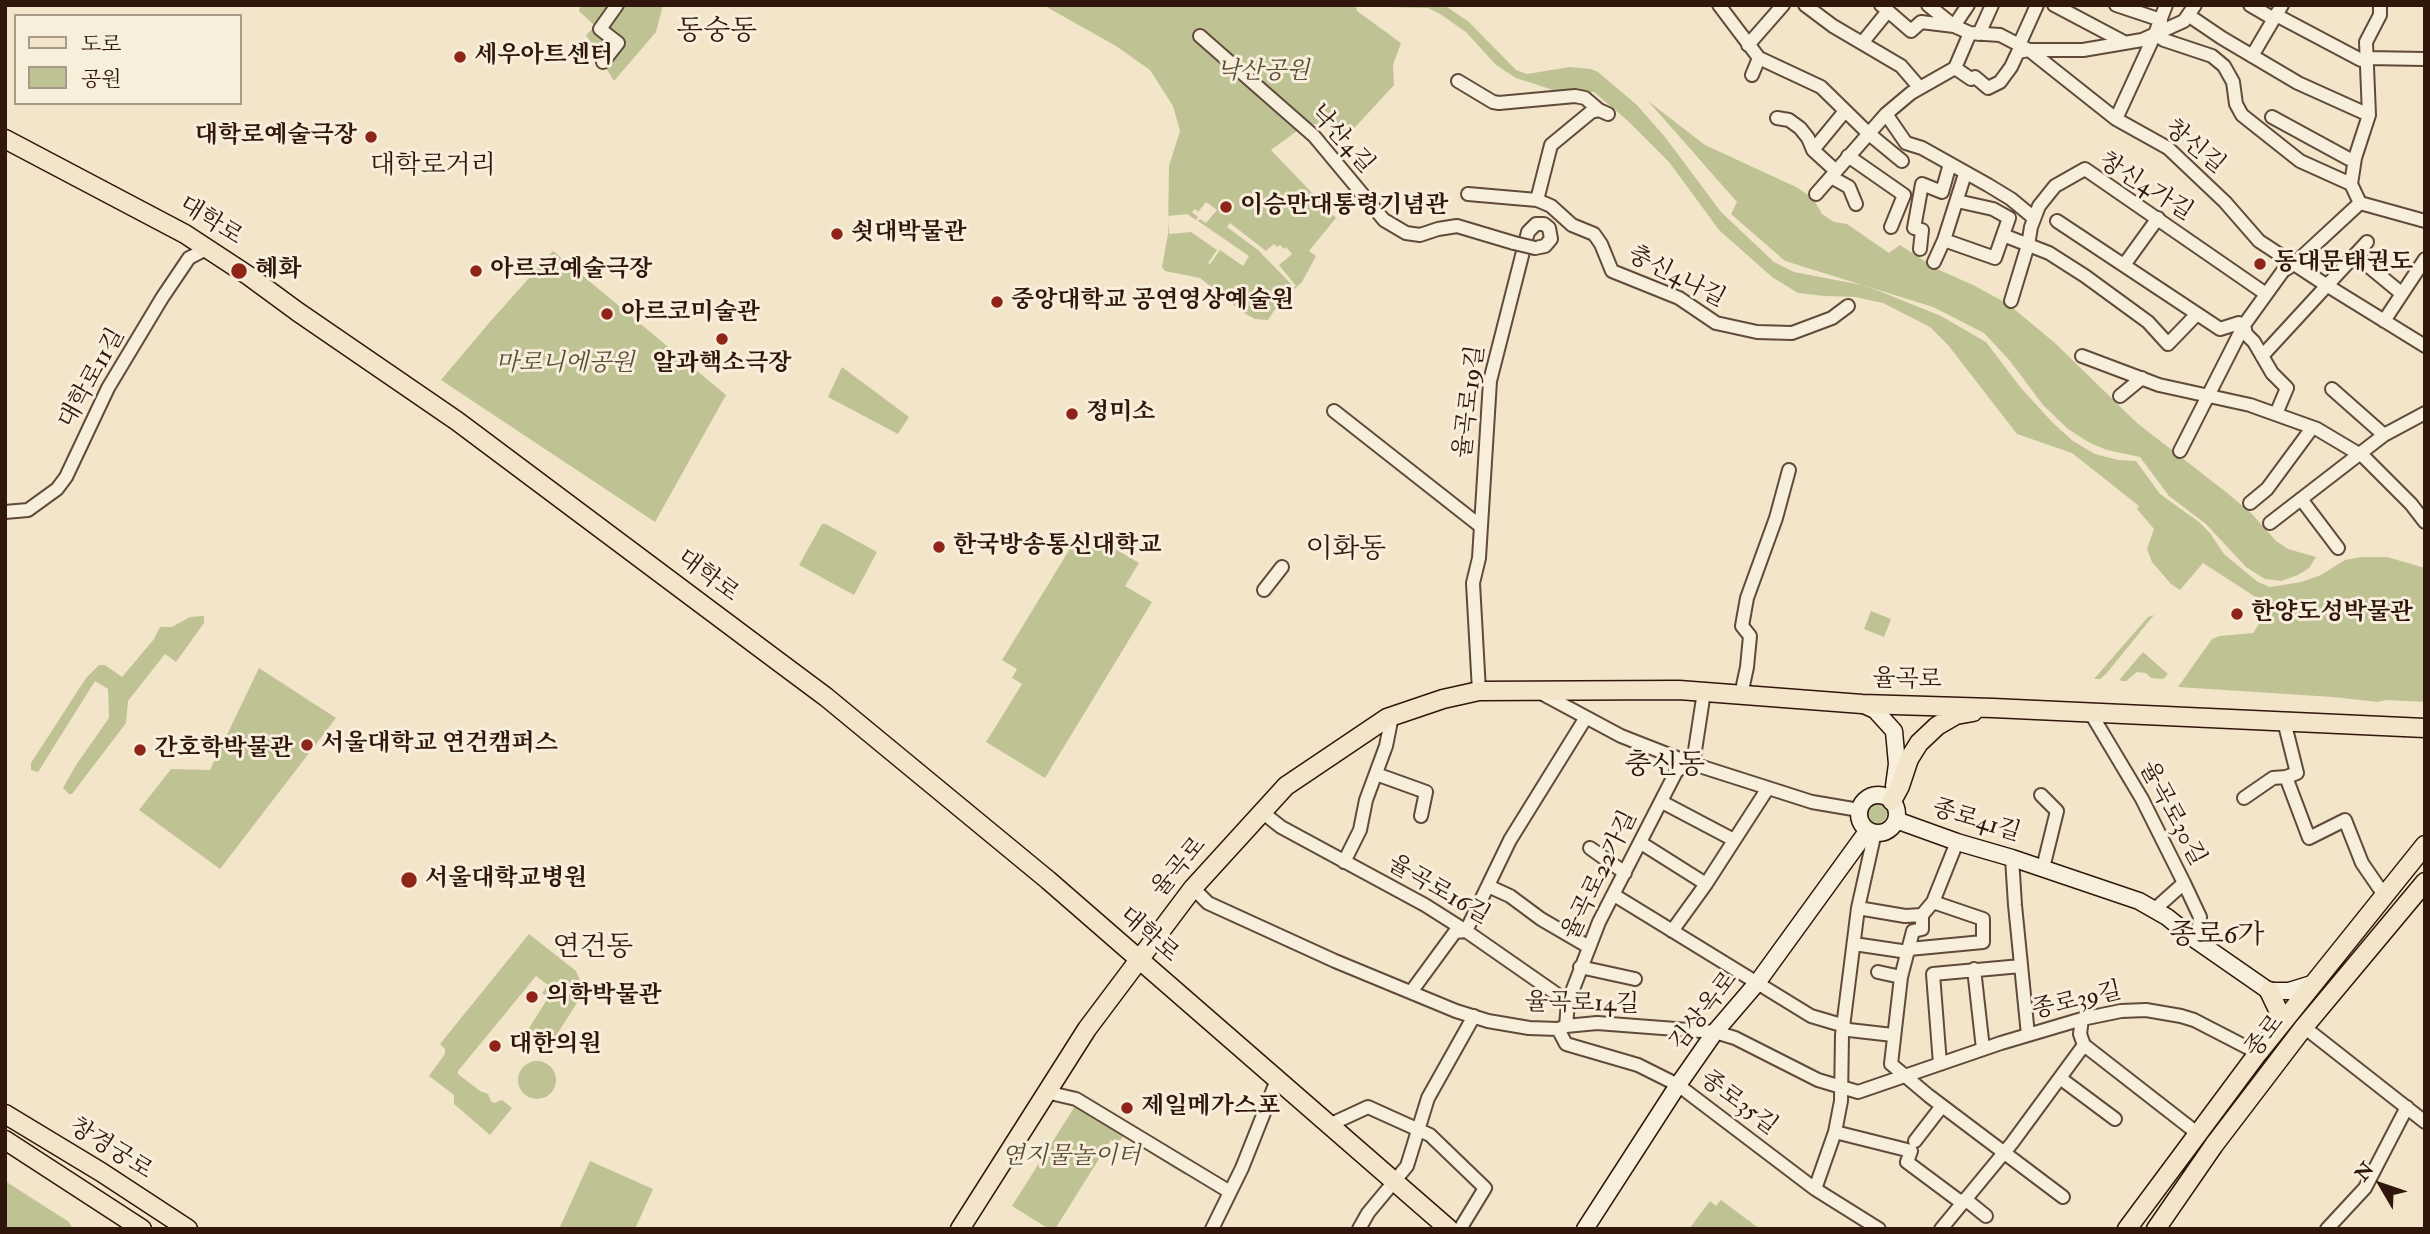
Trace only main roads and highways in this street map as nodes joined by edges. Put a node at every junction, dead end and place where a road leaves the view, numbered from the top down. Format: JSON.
{"nodes":[{"id":1,"x":5,"y":139,"type":"edge"},
{"id":2,"x":1993,"y":708,"type":"junction"},
{"id":3,"x":2425,"y":718,"type":"edge"},
{"id":4,"x":2397,"y":727,"type":"junction"},
{"id":5,"x":2425,"y":728,"type":"edge"},
{"id":6,"x":1890,"y":799,"type":"road end"},
{"id":7,"x":2425,"y":845,"type":"edge"},
{"id":8,"x":2425,"y":882,"type":"edge"},
{"id":9,"x":1138,"y":960,"type":"junction"},
{"id":10,"x":2269,"y":991,"type":"road end"},
{"id":11,"x":2274,"y":1033,"type":"junction"},
{"id":12,"x":5,"y":1114,"type":"edge"},
{"id":13,"x":5,"y":1140,"type":"edge"},
{"id":14,"x":142,"y":1229,"type":"edge"},
{"id":15,"x":188,"y":1229,"type":"edge"},
{"id":16,"x":960,"y":1229,"type":"edge"},
{"id":17,"x":1449,"y":1229,"type":"edge"},
{"id":18,"x":2127,"y":1229,"type":"edge"},
{"id":19,"x":2156,"y":1229,"type":"edge"}],
"edges":[{"from":1,"to":9,"type":"main road","name":"대학로"},
{"from":2,"to":4,"type":"main road","name":"율곡로"},
{"from":2,"to":6,"type":"main road"},
{"from":2,"to":9,"type":"main road","name":"율곡로"},
{"from":3,"to":4,"type":"main road"},
{"from":4,"to":5,"type":"main road","name":"율곡로"},
{"from":7,"to":11,"type":"main road","name":"종로"},
{"from":8,"to":19,"type":"main road","name":"종로"},
{"from":9,"to":16,"type":"main road","name":"율곡로"},
{"from":9,"to":17,"type":"main road","name":"대학로"},
{"from":10,"to":11,"type":"main road"},
{"from":11,"to":18,"type":"main road","name":"종로"},
{"from":12,"to":15,"type":"main road","name":"창경궁로"},
{"from":13,"to":14,"type":"main road","name":"창경궁로"}]}
